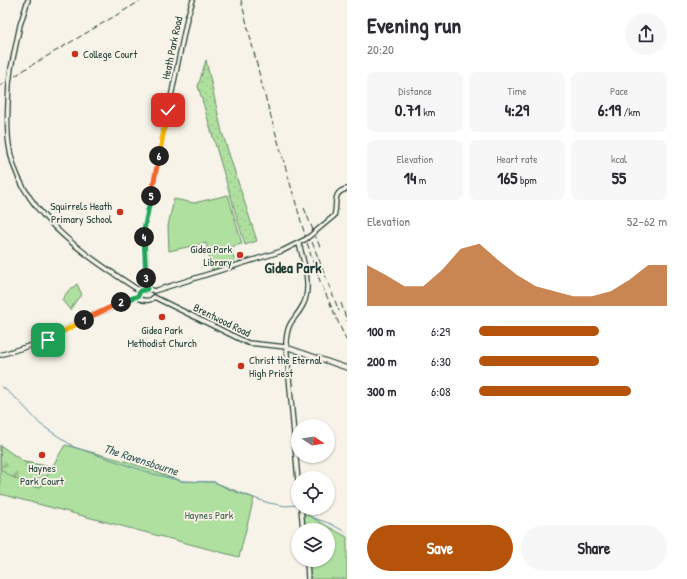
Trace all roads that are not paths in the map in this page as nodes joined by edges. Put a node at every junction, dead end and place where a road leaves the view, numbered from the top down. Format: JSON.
{"nodes":[{"id":1,"x":28,"y":0,"type":"edge"},
{"id":2,"x":193,"y":0,"type":"edge"},
{"id":3,"x":347,"y":189,"type":"edge"},
{"id":4,"x":299,"y":244,"type":"junction"},
{"id":5,"x":147,"y":289,"type":"junction"},
{"id":6,"x":140,"y":291,"type":"junction"},
{"id":7,"x":154,"y":291,"type":"junction"},
{"id":8,"x":138,"y":296,"type":"junction"},
{"id":9,"x":154,"y":297,"type":"junction"},
{"id":10,"x":286,"y":347,"type":"junction"},
{"id":11,"x":0,"y":355,"type":"edge"},
{"id":12,"x":347,"y":368,"type":"edge"},
{"id":13,"x":297,"y":471,"type":"edge"},
{"id":14,"x":307,"y":567,"type":"edge"},
{"id":15,"x":308,"y":579,"type":"edge"}],
"edges":[{"from":1,"to":6,"type":"street","bridge":true},
{"from":2,"to":5,"type":"street","name":"Heath Park Road"},
{"from":3,"to":4,"type":"street","bridge":true},
{"from":4,"to":7,"type":"street"},
{"from":4,"to":10,"type":"street"},
{"from":5,"to":6,"type":"street"},
{"from":5,"to":7,"type":"street"},
{"from":6,"to":8,"type":"street"},
{"from":7,"to":9,"type":"street"},
{"from":8,"to":9,"type":"street"},
{"from":8,"to":11,"type":"street"},
{"from":9,"to":10,"type":"street","name":"Brentwood Road"},
{"from":10,"to":12,"type":"street","name":"Brentwood Road"},
{"from":10,"to":13,"type":"street"},
{"from":14,"to":15,"type":"street"}]}
